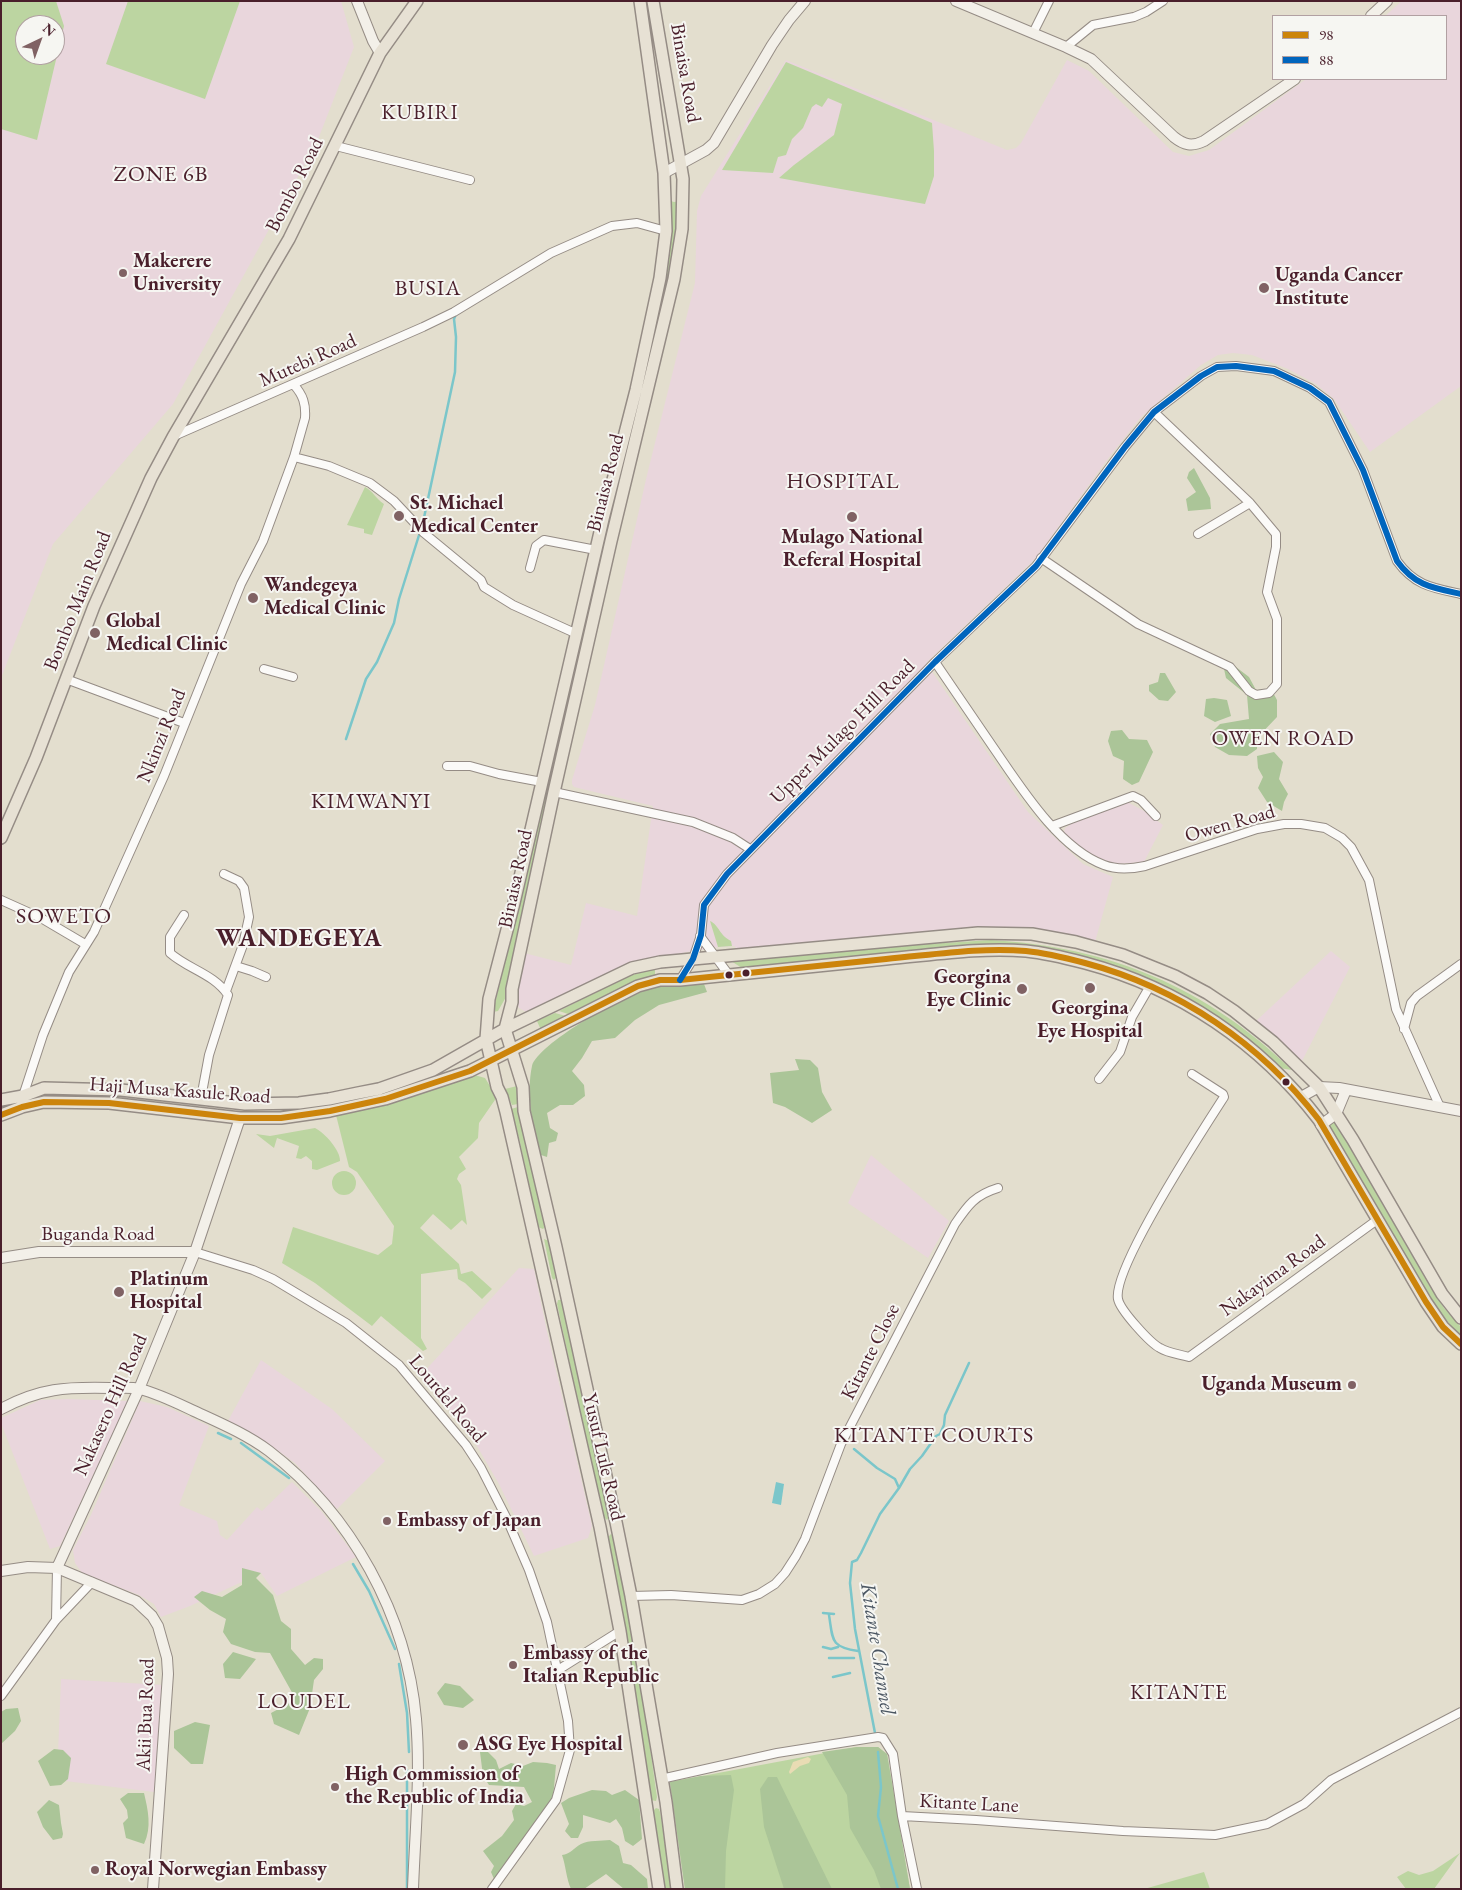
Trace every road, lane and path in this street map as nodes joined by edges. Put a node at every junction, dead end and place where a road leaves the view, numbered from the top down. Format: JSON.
{"nodes":[{"id":1,"x":357,"y":1,"type":"edge"},
{"id":2,"x":417,"y":1,"type":"edge"},
{"id":3,"x":640,"y":1,"type":"edge"},
{"id":4,"x":653,"y":1,"type":"edge"},
{"id":5,"x":805,"y":1,"type":"edge"},
{"id":6,"x":956,"y":1,"type":"edge"},
{"id":7,"x":1049,"y":1,"type":"edge"},
{"id":8,"x":1163,"y":1,"type":"edge"},
{"id":9,"x":1387,"y":1,"type":"edge"},
{"id":10,"x":1372,"y":15,"type":"edge"},
{"id":11,"x":1033,"y":33,"type":"junction"},
{"id":12,"x":1066,"y":47,"type":"junction"},
{"id":13,"x":380,"y":53,"type":"junction"},
{"id":14,"x":1294,"y":80,"type":"edge"},
{"id":15,"x":336,"y":146,"type":"junction"},
{"id":16,"x":681,"y":162,"type":"junction"},
{"id":17,"x":664,"y":173,"type":"junction"},
{"id":18,"x":470,"y":180,"type":"dead end"},
{"id":19,"x":666,"y":231,"type":"junction"},
{"id":20,"x":204,"y":384,"type":"joint"},
{"id":21,"x":294,"y":385,"type":"junction"},
{"id":22,"x":1154,"y":412,"type":"junction"},
{"id":23,"x":173,"y":437,"type":"junction"},
{"id":24,"x":294,"y":457,"type":"junction"},
{"id":25,"x":1250,"y":503,"type":"junction"},
{"id":26,"x":1198,"y":534,"type":"dead end"},
{"id":27,"x":596,"y":550,"type":"junction"},
{"id":28,"x":1041,"y":558,"type":"junction"},
{"id":29,"x":530,"y":568,"type":"dead end"},
{"id":30,"x":1461,"y":594,"type":"edge"},
{"id":31,"x":577,"y":634,"type":"junction"},
{"id":32,"x":935,"y":662,"type":"junction"},
{"id":33,"x":264,"y":670,"type":"dead end"},
{"id":34,"x":293,"y":677,"type":"dead end"},
{"id":35,"x":66,"y":679,"type":"junction"},
{"id":36,"x":184,"y":723,"type":"junction"},
{"id":37,"x":447,"y":766,"type":"dead end"},
{"id":38,"x":542,"y":782,"type":"junction"},
{"id":39,"x":554,"y":792,"type":"junction"},
{"id":40,"x":1156,"y":816,"type":"dead end"},
{"id":41,"x":1052,"y":826,"type":"junction"},
{"id":42,"x":1,"y":838,"type":"edge"},
{"id":43,"x":750,"y":849,"type":"junction"},
{"id":44,"x":224,"y":874,"type":"dead end"},
{"id":45,"x":1,"y":900,"type":"edge"},
{"id":46,"x":184,"y":915,"type":"dead end"},
{"id":47,"x":963,"y":934,"type":"junction"},
{"id":48,"x":700,"y":936,"type":"junction"},
{"id":49,"x":86,"y":944,"type":"junction"},
{"id":50,"x":966,"y":951,"type":"junction"},
{"id":51,"x":716,"y":957,"type":"junction"},
{"id":52,"x":693,"y":959,"type":"junction"},
{"id":53,"x":1461,"y":964,"type":"edge"},
{"id":54,"x":236,"y":966,"type":"junction"},
{"id":55,"x":729,"y":975,"type":"junction"},
{"id":56,"x":266,"y":978,"type":"dead end"},
{"id":57,"x":680,"y":980,"type":"junction"},
{"id":58,"x":1150,"y":986,"type":"junction"},
{"id":59,"x":226,"y":991,"type":"junction"},
{"id":60,"x":505,"y":1029,"type":"junction"},
{"id":61,"x":1404,"y":1029,"type":"junction"},
{"id":62,"x":486,"y":1040,"type":"junction"},
{"id":63,"x":512,"y":1050,"type":"junction"},
{"id":64,"x":490,"y":1062,"type":"junction"},
{"id":65,"x":1192,"y":1074,"type":"dead end"},
{"id":66,"x":1099,"y":1078,"type":"dead end"},
{"id":67,"x":1319,"y":1087,"type":"junction"},
{"id":68,"x":121,"y":1090,"type":"junction"},
{"id":69,"x":1346,"y":1090,"type":"junction"},
{"id":70,"x":23,"y":1096,"type":"junction"},
{"id":71,"x":201,"y":1098,"type":"junction"},
{"id":72,"x":1301,"y":1098,"type":"junction"},
{"id":73,"x":1,"y":1100,"type":"edge"},
{"id":74,"x":119,"y":1105,"type":"junction"},
{"id":75,"x":1440,"y":1107,"type":"junction"},
{"id":76,"x":1461,"y":1111,"type":"edge"},
{"id":77,"x":4,"y":1114,"type":"edge"},
{"id":78,"x":1336,"y":1114,"type":"junction"},
{"id":79,"x":240,"y":1118,"type":"junction"},
{"id":80,"x":1321,"y":1125,"type":"junction"},
{"id":81,"x":998,"y":1188,"type":"dead end"},
{"id":82,"x":1377,"y":1220,"type":"junction"},
{"id":83,"x":552,"y":1233,"type":"junction"},
{"id":84,"x":535,"y":1236,"type":"junction"},
{"id":85,"x":195,"y":1252,"type":"junction"},
{"id":86,"x":1,"y":1258,"type":"edge"},
{"id":87,"x":565,"y":1287,"type":"junction"},
{"id":88,"x":547,"y":1289,"type":"junction"},
{"id":89,"x":1461,"y":1318,"type":"edge"},
{"id":90,"x":1461,"y":1344,"type":"edge"},
{"id":91,"x":139,"y":1389,"type":"junction"},
{"id":92,"x":1,"y":1409,"type":"edge"},
{"id":93,"x":616,"y":1522,"type":"junction"},
{"id":94,"x":600,"y":1528,"type":"junction"},
{"id":95,"x":57,"y":1568,"type":"junction"},
{"id":96,"x":1,"y":1571,"type":"edge"},
{"id":97,"x":92,"y":1582,"type":"junction"},
{"id":98,"x":631,"y":1596,"type":"junction"},
{"id":99,"x":56,"y":1620,"type":"junction"},
{"id":100,"x":620,"y":1631,"type":"junction"},
{"id":101,"x":558,"y":1670,"type":"junction"},
{"id":102,"x":1,"y":1696,"type":"edge"},
{"id":103,"x":1461,"y":1712,"type":"edge"},
{"id":104,"x":661,"y":1778,"type":"junction"},
{"id":105,"x":902,"y":1816,"type":"junction"},
{"id":106,"x":153,"y":1889,"type":"edge"},
{"id":107,"x":413,"y":1889,"type":"edge"},
{"id":108,"x":492,"y":1889,"type":"edge"},
{"id":109,"x":659,"y":1889,"type":"edge"},
{"id":110,"x":677,"y":1889,"type":"edge"},
{"id":111,"x":916,"y":1889,"type":"edge"}],
"edges":[{"from":1,"to":13,"type":"street"},
{"from":2,"to":13,"type":"main road","name":"Bombo Road"},
{"from":3,"to":17,"type":"main road","name":"Binaisa Road"},
{"from":4,"to":16,"type":"main road","name":"Binaisa Road"},
{"from":5,"to":16,"type":"street"},
{"from":6,"to":11,"type":"street"},
{"from":7,"to":11,"type":"street"},
{"from":8,"to":12,"type":"street"},
{"from":9,"to":10,"type":"street"},
{"from":11,"to":12,"type":"street"},
{"from":12,"to":14,"type":"street"},
{"from":13,"to":15,"type":"main road","name":"Bombo Road"},
{"from":15,"to":18,"type":"street"},
{"from":15,"to":20,"type":"main road","name":"Bombo Road"},
{"from":16,"to":17,"type":"street"},
{"from":16,"to":39,"type":"main road","name":"Binaisa Road"},
{"from":17,"to":19,"type":"main road","name":"Binaisa Road"},
{"from":19,"to":21,"type":"street","name":"Mutebi Road"},
{"from":19,"to":27,"type":"main road","name":"Binaisa Road"},
{"from":20,"to":23,"type":"main road","name":"Bombo Main Road"},
{"from":21,"to":23,"type":"street","name":"Mutebi Road"},
{"from":21,"to":24,"type":"street","name":"Nkinzi Road"},
{"from":22,"to":25,"type":"street"},
{"from":22,"to":28,"type":"street","name":"Upper Mulago Hill Road"},
{"from":22,"to":30,"type":"street","name":"Upper Mulago Hill Road"},
{"from":23,"to":35,"type":"main road","name":"Bombo Main Road"},
{"from":24,"to":31,"type":"street"},
{"from":24,"to":36,"type":"street","name":"Nkinzi Road"},
{"from":25,"to":26,"type":"street"},
{"from":25,"to":28,"type":"street"},
{"from":27,"to":29,"type":"street"},
{"from":27,"to":31,"type":"main road","name":"Binaisa Road"},
{"from":28,"to":32,"type":"street","name":"Upper Mulago Hill Road"},
{"from":31,"to":38,"type":"main road","name":"Binaisa Road"},
{"from":32,"to":41,"type":"street","name":"Owen Road"},
{"from":32,"to":43,"type":"street","name":"Upper Mulago Hill Road"},
{"from":33,"to":34,"type":"street"},
{"from":35,"to":36,"type":"street"},
{"from":35,"to":42,"type":"main road","name":"Bombo Main Road"},
{"from":36,"to":49,"type":"street","name":"Nkinzi Road"},
{"from":37,"to":38,"type":"street"},
{"from":38,"to":62,"type":"main road","name":"Binaisa Road"},
{"from":39,"to":43,"type":"street"},
{"from":39,"to":60,"type":"main road","name":"Binaisa Road"},
{"from":40,"to":41,"type":"street"},
{"from":41,"to":61,"type":"street","name":"Owen Road"},
{"from":43,"to":48,"type":"street","name":"Upper Mulago Hill Road"},
{"from":44,"to":54,"type":"street"},
{"from":45,"to":49,"type":"street"},
{"from":46,"to":59,"type":"street"},
{"from":47,"to":50,"type":"main road"},
{"from":47,"to":51,"type":"main road","name":"Haji Musa Kasule Road"},
{"from":47,"to":67,"type":"main road","name":"Haji Musa Kasule Road"},
{"from":48,"to":51,"type":"street"},
{"from":48,"to":52,"type":"street","name":"Upper Mulago Hill Road"},
{"from":49,"to":70,"type":"street","name":"Nkinzi Road"},
{"from":50,"to":55,"type":"main road","name":"Haji Musa Kasule Road"},
{"from":50,"to":58,"type":"main road","name":"Haji Musa Kasule Road"},
{"from":51,"to":52,"type":"main road","name":"Haji Musa Kasule Road"},
{"from":51,"to":55,"type":"street"},
{"from":52,"to":57,"type":"street","name":"Upper Mulago Hill Road"},
{"from":52,"to":60,"type":"main road","name":"Haji Musa Kasule Road"},
{"from":53,"to":61,"type":"street"},
{"from":54,"to":56,"type":"street"},
{"from":54,"to":59,"type":"street"},
{"from":55,"to":57,"type":"main road","name":"Haji Musa Kasule Road"},
{"from":57,"to":63,"type":"main road","name":"Haji Musa Kasule Road"},
{"from":58,"to":66,"type":"street"},
{"from":58,"to":72,"type":"main road","name":"Haji Musa Kasule Road"},
{"from":59,"to":71,"type":"street"},
{"from":60,"to":62,"type":"main road","name":"Haji Musa Kasule Road"},
{"from":60,"to":63,"type":"main road"},
{"from":61,"to":75,"type":"street","name":"Owen Road"},
{"from":62,"to":64,"type":"main road","name":"Yusuf Lule Road"},
{"from":62,"to":71,"type":"main road","name":"Haji Musa Kasule Road"},
{"from":63,"to":64,"type":"main road","name":"Haji Musa Kasule Road"},
{"from":63,"to":83,"type":"main road","name":"Yusuf Lule Road"},
{"from":64,"to":79,"type":"main road","name":"Haji Musa Kasule Road"},
{"from":64,"to":84,"type":"main road","name":"Yusuf Lule Road"},
{"from":65,"to":82,"type":"street","name":"Nakayima Road"},
{"from":67,"to":69,"type":"street"},
{"from":67,"to":72,"type":"street"},
{"from":67,"to":78,"type":"main road","name":"Haji Musa Kasule Road"},
{"from":68,"to":70,"type":"main road","name":"Haji Musa Kasule Road"},
{"from":68,"to":71,"type":"main road","name":"Haji Musa Kasule Road"},
{"from":68,"to":74,"type":"main road"},
{"from":69,"to":75,"type":"street"},
{"from":69,"to":78,"type":"street"},
{"from":70,"to":73,"type":"main road","name":"Haji Musa Kasule Road"},
{"from":72,"to":80,"type":"main road","name":"Haji Musa Kasule Road"},
{"from":74,"to":77,"type":"main road","name":"Haji Musa Kasule Road"},
{"from":74,"to":79,"type":"main road","name":"Haji Musa Kasule Road"},
{"from":75,"to":76,"type":"street"},
{"from":78,"to":80,"type":"street"},
{"from":78,"to":89,"type":"main road","name":"Haji Musa Kasule Road"},
{"from":79,"to":85,"type":"street","name":"Nakasero Hill Road"},
{"from":80,"to":82,"type":"main road","name":"Haji Musa Kasule Road"},
{"from":81,"to":98,"type":"street","name":"Kitante Close"},
{"from":82,"to":90,"type":"main road","name":"Haji Musa Kasule Road"},
{"from":83,"to":84,"type":"main road"},
{"from":83,"to":87,"type":"main road","name":"Yusuf Lule Road"},
{"from":84,"to":88,"type":"main road","name":"Yusuf Lule Road"},
{"from":85,"to":86,"type":"street","name":"Buganda Road"},
{"from":85,"to":91,"type":"street","name":"Nakasero Hill Road"},
{"from":85,"to":101,"type":"street","name":"Lourdel Road"},
{"from":87,"to":88,"type":"main road"},
{"from":87,"to":93,"type":"main road","name":"Yusuf Lule Road"},
{"from":88,"to":94,"type":"main road","name":"Yusuf Lule Road"},
{"from":91,"to":92,"type":"street"},
{"from":91,"to":95,"type":"street","name":"Nakasero Hill Road"},
{"from":91,"to":107,"type":"street"},
{"from":93,"to":94,"type":"main road"},
{"from":93,"to":98,"type":"main road","name":"Yusuf Lule Road"},
{"from":94,"to":100,"type":"main road","name":"Yusuf Lule Road"},
{"from":95,"to":96,"type":"street","name":"Akii Bua Road"},
{"from":95,"to":97,"type":"street","name":"Akii Bua Road"},
{"from":95,"to":99,"type":"street","name":"Nakasero Hill Road"},
{"from":97,"to":99,"type":"street"},
{"from":97,"to":106,"type":"street","name":"Akii Bua Road"},
{"from":98,"to":104,"type":"main road","name":"Yusuf Lule Road"},
{"from":99,"to":102,"type":"street"},
{"from":100,"to":101,"type":"street"},
{"from":100,"to":109,"type":"main road","name":"Yusuf Lule Road"},
{"from":101,"to":108,"type":"street","name":"Lourdel Road"},
{"from":103,"to":105,"type":"street","name":"Kitante Lane"},
{"from":104,"to":105,"type":"street","name":"Kitante Lane"},
{"from":104,"to":110,"type":"main road","name":"Yusuf Lule Road"},
{"from":105,"to":111,"type":"street"}]}
